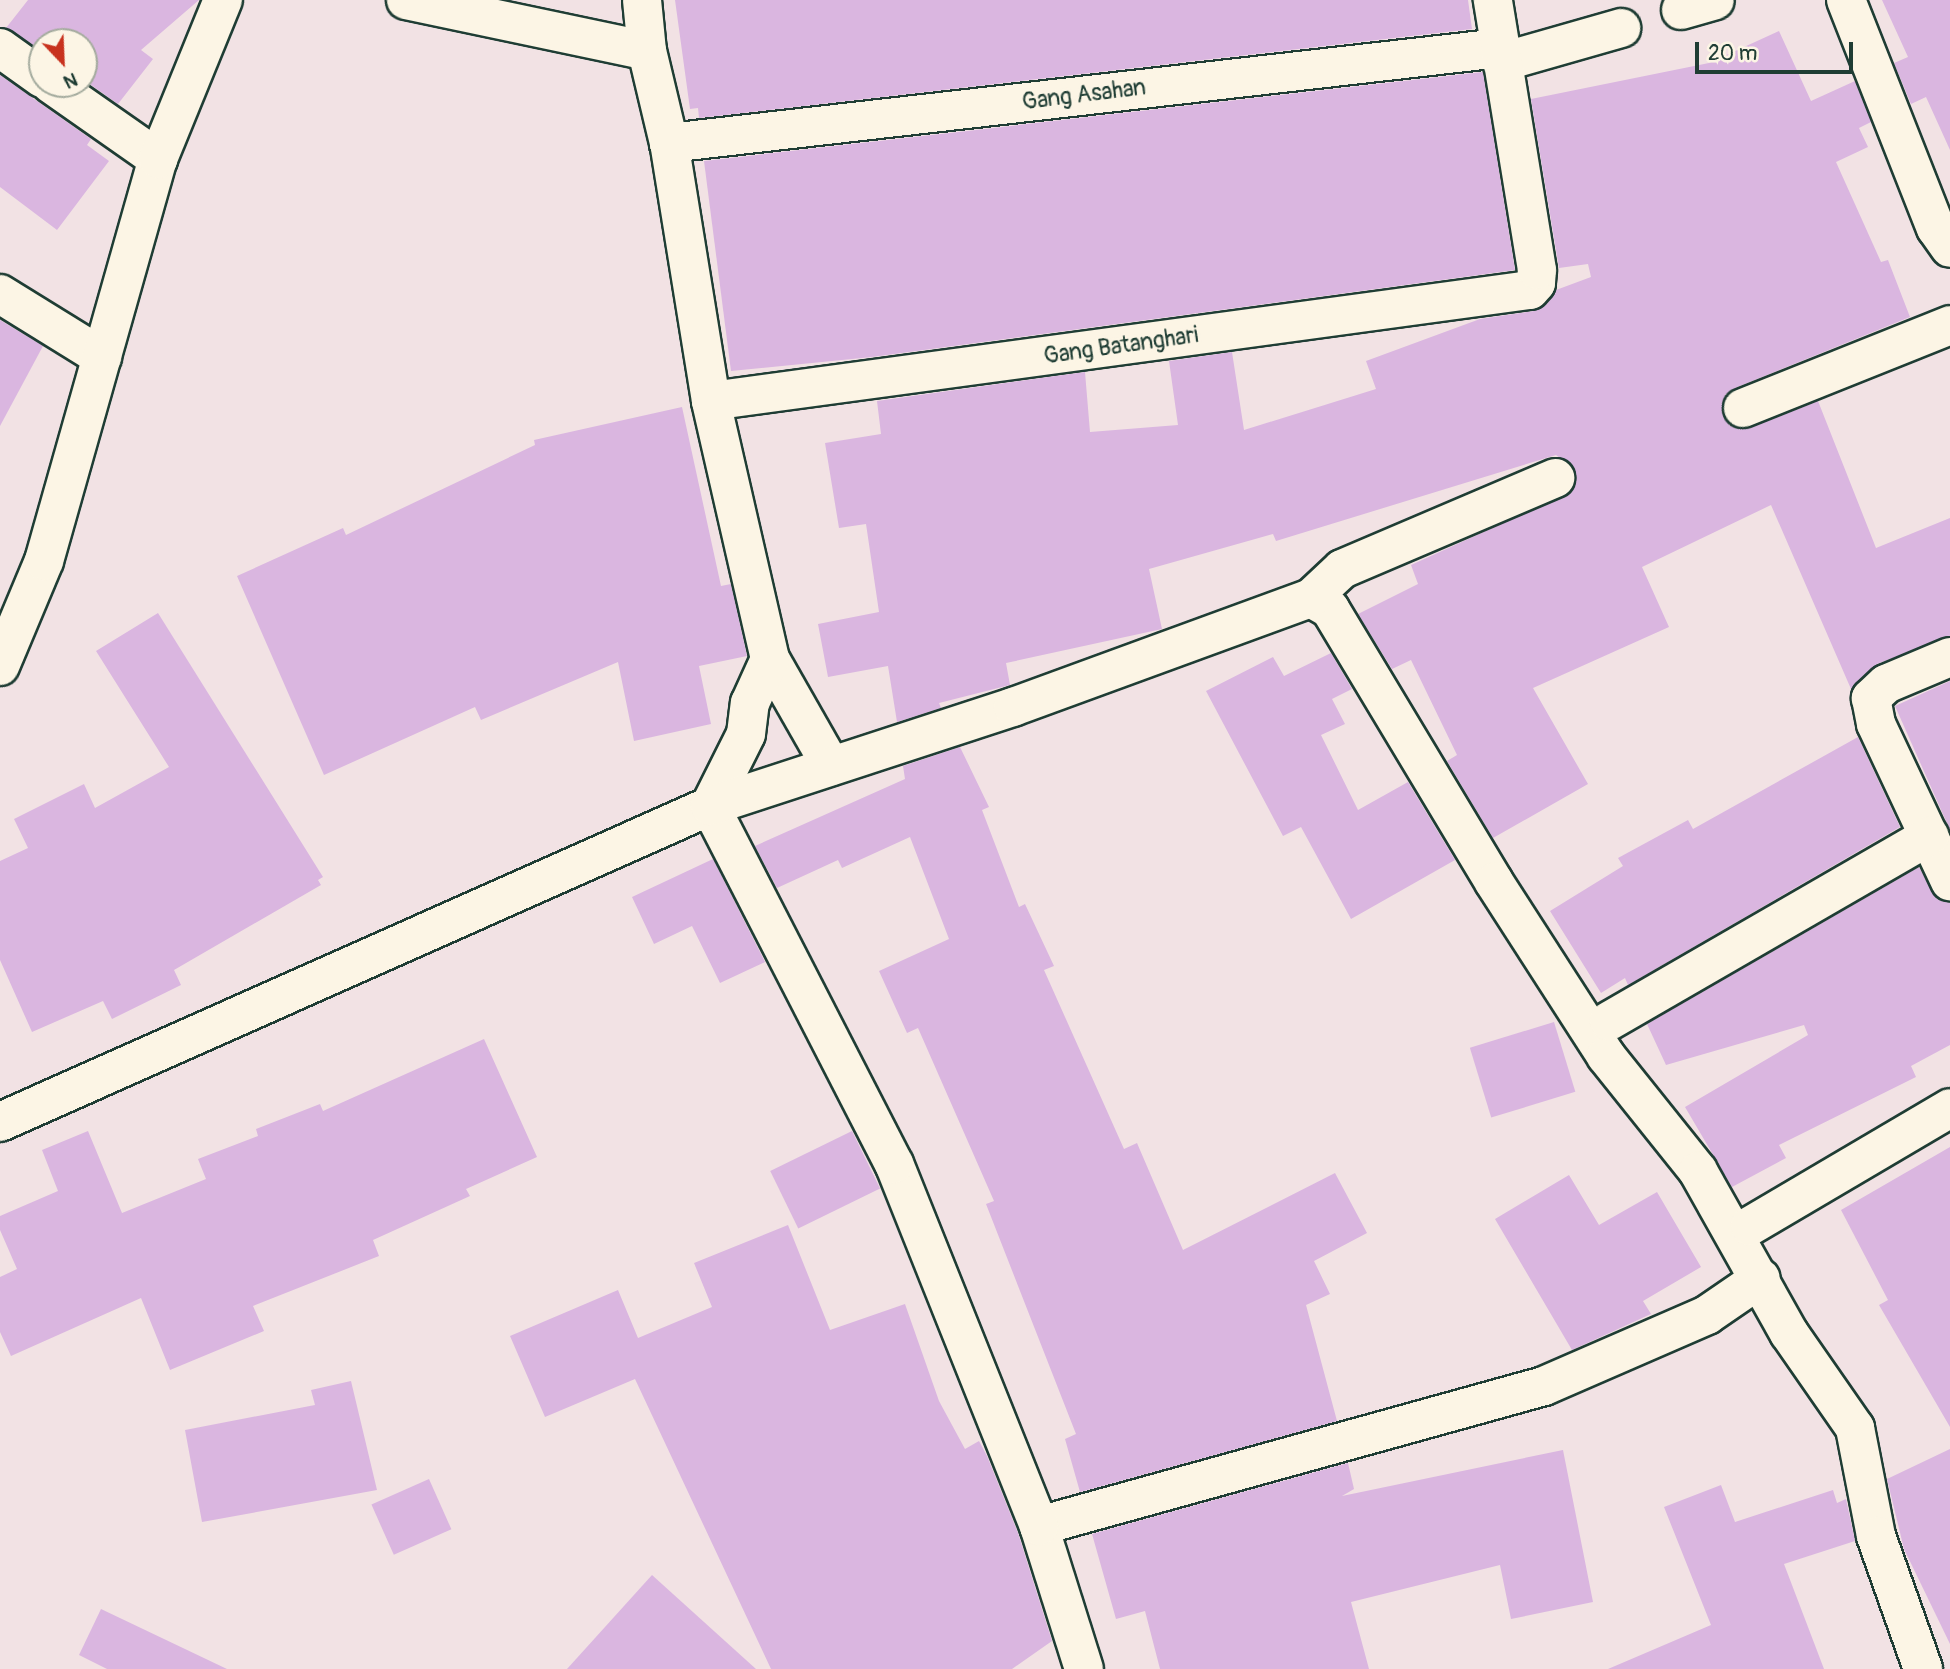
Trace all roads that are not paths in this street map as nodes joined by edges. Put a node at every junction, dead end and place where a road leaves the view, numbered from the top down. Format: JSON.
{"nodes":[{"id":1,"x":223,"y":0,"type":"edge"},
{"id":2,"x":406,"y":0,"type":"edge"},
{"id":3,"x":642,"y":0,"type":"edge"},
{"id":4,"x":1493,"y":0,"type":"edge"},
{"id":5,"x":1846,"y":0,"type":"edge"},
{"id":6,"x":1622,"y":28,"type":"dead end"},
{"id":7,"x":0,"y":48,"type":"edge"},
{"id":8,"x":647,"y":51,"type":"junction"},
{"id":9,"x":1501,"y":55,"type":"junction"},
{"id":10,"x":28,"y":68,"type":"edge"},
{"id":11,"x":71,"y":98,"type":"edge"},
{"id":12,"x":669,"y":143,"type":"junction"},
{"id":13,"x":158,"y":159,"type":"junction"},
{"id":14,"x":1950,"y":248,"type":"edge"},
{"id":15,"x":0,"y":293,"type":"edge"},
{"id":16,"x":1950,"y":325,"type":"edge"},
{"id":17,"x":102,"y":357,"type":"junction"},
{"id":18,"x":711,"y":401,"type":"junction"},
{"id":19,"x":1743,"y":408,"type":"dead end"},
{"id":20,"x":1555,"y":478,"type":"dead end"},
{"id":21,"x":1311,"y":598,"type":"junction"},
{"id":22,"x":1950,"y":657,"type":"edge"},
{"id":23,"x":770,"y":659,"type":"junction"},
{"id":24,"x":0,"y":666,"type":"edge"},
{"id":25,"x":831,"y":766,"type":"junction"},
{"id":26,"x":709,"y":806,"type":"junction"},
{"id":27,"x":1929,"y":836,"type":"junction"},
{"id":28,"x":1950,"y":881,"type":"edge"},
{"id":29,"x":1609,"y":1021,"type":"dead end"},
{"id":30,"x":1950,"y":1108,"type":"edge"},
{"id":31,"x":0,"y":1122,"type":"edge"},
{"id":32,"x":1750,"y":1226,"type":"dead end"},
{"id":33,"x":1761,"y":1278,"type":"junction"},
{"id":34,"x":1039,"y":1527,"type":"junction"},
{"id":35,"x":1084,"y":1669,"type":"edge"},
{"id":36,"x":1923,"y":1669,"type":"edge"}],
"edges":[{"from":1,"to":13,"type":"street"},
{"from":2,"to":8,"type":"street"},
{"from":3,"to":8,"type":"street"},
{"from":4,"to":9,"type":"street"},
{"from":5,"to":14,"type":"street"},
{"from":6,"to":9,"type":"street","name":"Gang Asahan"},
{"from":7,"to":10,"type":"street"},
{"from":8,"to":12,"type":"street"},
{"from":9,"to":12,"type":"street","name":"Gang Asahan"},
{"from":9,"to":18,"type":"street","name":"Gang Batanghari"},
{"from":11,"to":13,"type":"street"},
{"from":12,"to":18,"type":"street"},
{"from":13,"to":17,"type":"street"},
{"from":15,"to":17,"type":"street"},
{"from":16,"to":19,"type":"street"},
{"from":17,"to":24,"type":"street"},
{"from":18,"to":23,"type":"street"},
{"from":20,"to":21,"type":"street"},
{"from":21,"to":25,"type":"street"},
{"from":21,"to":33,"type":"street"},
{"from":22,"to":27,"type":"street"},
{"from":23,"to":25,"type":"street"},
{"from":23,"to":26,"type":"street"},
{"from":25,"to":26,"type":"street"},
{"from":26,"to":31,"type":"street"},
{"from":26,"to":34,"type":"street"},
{"from":27,"to":28,"type":"street"},
{"from":27,"to":29,"type":"street"},
{"from":30,"to":32,"type":"street"},
{"from":33,"to":34,"type":"street"},
{"from":33,"to":36,"type":"street"},
{"from":34,"to":35,"type":"street"}]}
